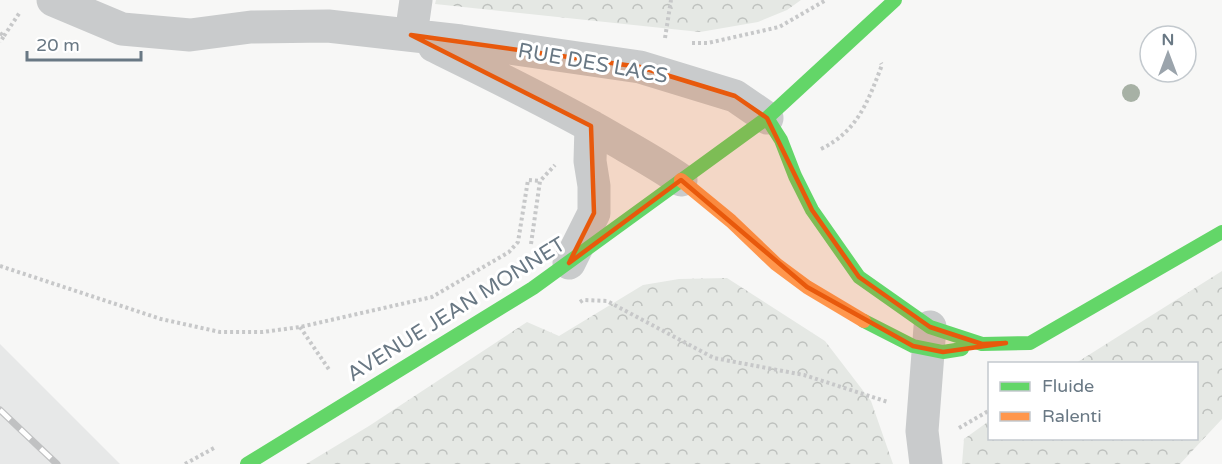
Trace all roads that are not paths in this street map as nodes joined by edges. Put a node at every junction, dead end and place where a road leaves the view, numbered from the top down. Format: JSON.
{"nodes":[{"id":1,"x":416,"y":0,"type":"edge"},
{"id":2,"x":895,"y":0,"type":"edge"},
{"id":3,"x":38,"y":4,"type":"edge"},
{"id":4,"x":411,"y":35,"type":"junction"},
{"id":5,"x":767,"y":118,"type":"junction"},
{"id":6,"x":591,"y":126,"type":"junction"},
{"id":7,"x":681,"y":180,"type":"junction"},
{"id":8,"x":1222,"y":232,"type":"edge"},
{"id":9,"x":569,"y":263,"type":"junction"},
{"id":10,"x":929,"y":338,"type":"junction"},
{"id":11,"x":1006,"y":343,"type":"junction"},
{"id":12,"x":247,"y":464,"type":"edge"},
{"id":13,"x":926,"y":464,"type":"edge"}],
"edges":[{"from":1,"to":4,"type":"street"},
{"from":2,"to":5,"type":"street","name":"AVENUE JEAN MONNET"},
{"from":3,"to":4,"type":"street","name":"RUE DES LACS"},
{"from":4,"to":5,"type":"street","name":"RUE DES LACS"},
{"from":4,"to":6,"type":"street","name":"RUE DES LACS"},
{"from":5,"to":7,"type":"street","name":"AVENUE JEAN MONNET"},
{"from":5,"to":10,"type":"street"},
{"from":6,"to":7,"type":"street","name":"RUE DES LACS"},
{"from":6,"to":9,"type":"street"},
{"from":7,"to":9,"type":"street","name":"AVENUE JEAN MONNET"},
{"from":7,"to":10,"type":"street"},
{"from":8,"to":11,"type":"street"},
{"from":9,"to":12,"type":"street","name":"AVENUE JEAN MONNET"},
{"from":10,"to":11,"type":"street"},
{"from":10,"to":11,"type":"street"},
{"from":10,"to":13,"type":"street"}]}
